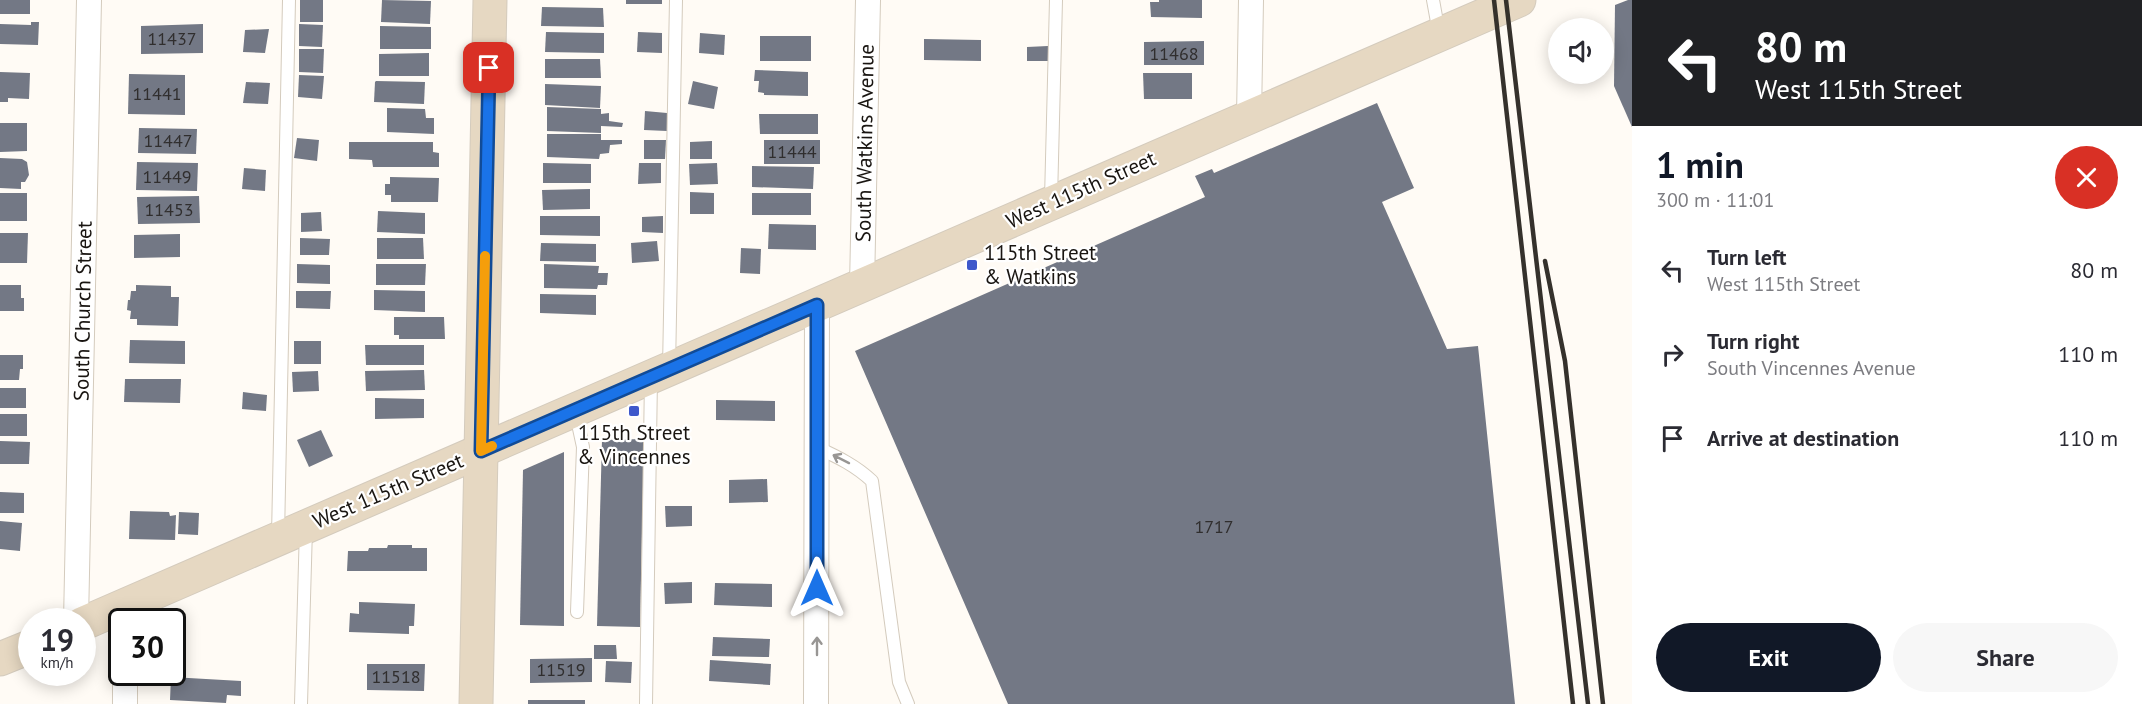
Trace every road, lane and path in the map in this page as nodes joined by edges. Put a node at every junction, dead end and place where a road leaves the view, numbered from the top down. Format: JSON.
{"nodes":[{"id":1,"x":89,"y":0,"type":"edge"},
{"id":2,"x":289,"y":0,"type":"edge"},
{"id":3,"x":490,"y":0,"type":"edge"},
{"id":4,"x":676,"y":0,"type":"edge"},
{"id":5,"x":867,"y":0,"type":"edge"},
{"id":6,"x":1056,"y":0,"type":"edge"},
{"id":7,"x":1251,"y":0,"type":"edge"},
{"id":8,"x":1433,"y":0,"type":"edge"},
{"id":9,"x":1518,"y":0,"type":"edge"},
{"id":10,"x":1440,"y":34,"type":"junction"},
{"id":11,"x":1249,"y":117,"type":"junction"},
{"id":12,"x":1051,"y":203,"type":"junction"},
{"id":13,"x":862,"y":286,"type":"junction"},
{"id":14,"x":817,"y":305,"type":"junction"},
{"id":15,"x":660,"y":373,"type":"junction"},
{"id":16,"x":575,"y":410,"type":"junction"},
{"id":17,"x":818,"y":448,"type":"junction"},
{"id":18,"x":481,"y":451,"type":"junction"},
{"id":19,"x":292,"y":533,"type":"junction"},
{"id":20,"x":76,"y":608,"type":"edge"},
{"id":21,"x":135,"y":608,"type":"edge"},
{"id":22,"x":577,"y":612,"type":"dead end"},
{"id":23,"x":18,"y":652,"type":"edge"},
{"id":24,"x":0,"y":659,"type":"edge"},
{"id":25,"x":125,"y":686,"type":"edge"},
{"id":26,"x":125,"y":704,"type":"edge"},
{"id":27,"x":301,"y":704,"type":"edge"},
{"id":28,"x":476,"y":704,"type":"edge"},
{"id":29,"x":646,"y":704,"type":"edge"},
{"id":30,"x":816,"y":704,"type":"edge"},
{"id":31,"x":908,"y":704,"type":"edge"}],
"edges":[{"from":1,"to":20,"type":"street","name":"South Church Street"},
{"from":2,"to":19,"type":"lane"},
{"from":3,"to":18,"type":"street"},
{"from":4,"to":15,"type":"lane"},
{"from":5,"to":13,"type":"street","name":"South Watkins Avenue"},
{"from":6,"to":12,"type":"lane"},
{"from":7,"to":11,"type":"street"},
{"from":8,"to":10,"type":"lane"},
{"from":9,"to":10,"type":"street","name":"West 115th Street"},
{"from":10,"to":11,"type":"street","name":"West 115th Street"},
{"from":11,"to":12,"type":"street","name":"West 115th Street"},
{"from":12,"to":13,"type":"street","name":"West 115th Street"},
{"from":13,"to":14,"type":"street","name":"West 115th Street"},
{"from":14,"to":15,"type":"street","name":"West 115th Street"},
{"from":14,"to":17,"type":"street"},
{"from":15,"to":16,"type":"street","name":"West 115th Street"},
{"from":15,"to":29,"type":"lane"},
{"from":16,"to":18,"type":"street","name":"West 115th Street"},
{"from":16,"to":22,"type":"lane"},
{"from":30,"to":17,"type":"street","one_way":true},
{"from":31,"to":17,"type":"lane","one_way":true},
{"from":18,"to":19,"type":"street","name":"West 115th Street"},
{"from":18,"to":28,"type":"street"},
{"from":19,"to":21,"type":"street","name":"West 115th Street"},
{"from":19,"to":27,"type":"lane"},
{"from":23,"to":24,"type":"street"},
{"from":25,"to":26,"type":"street"}]}
